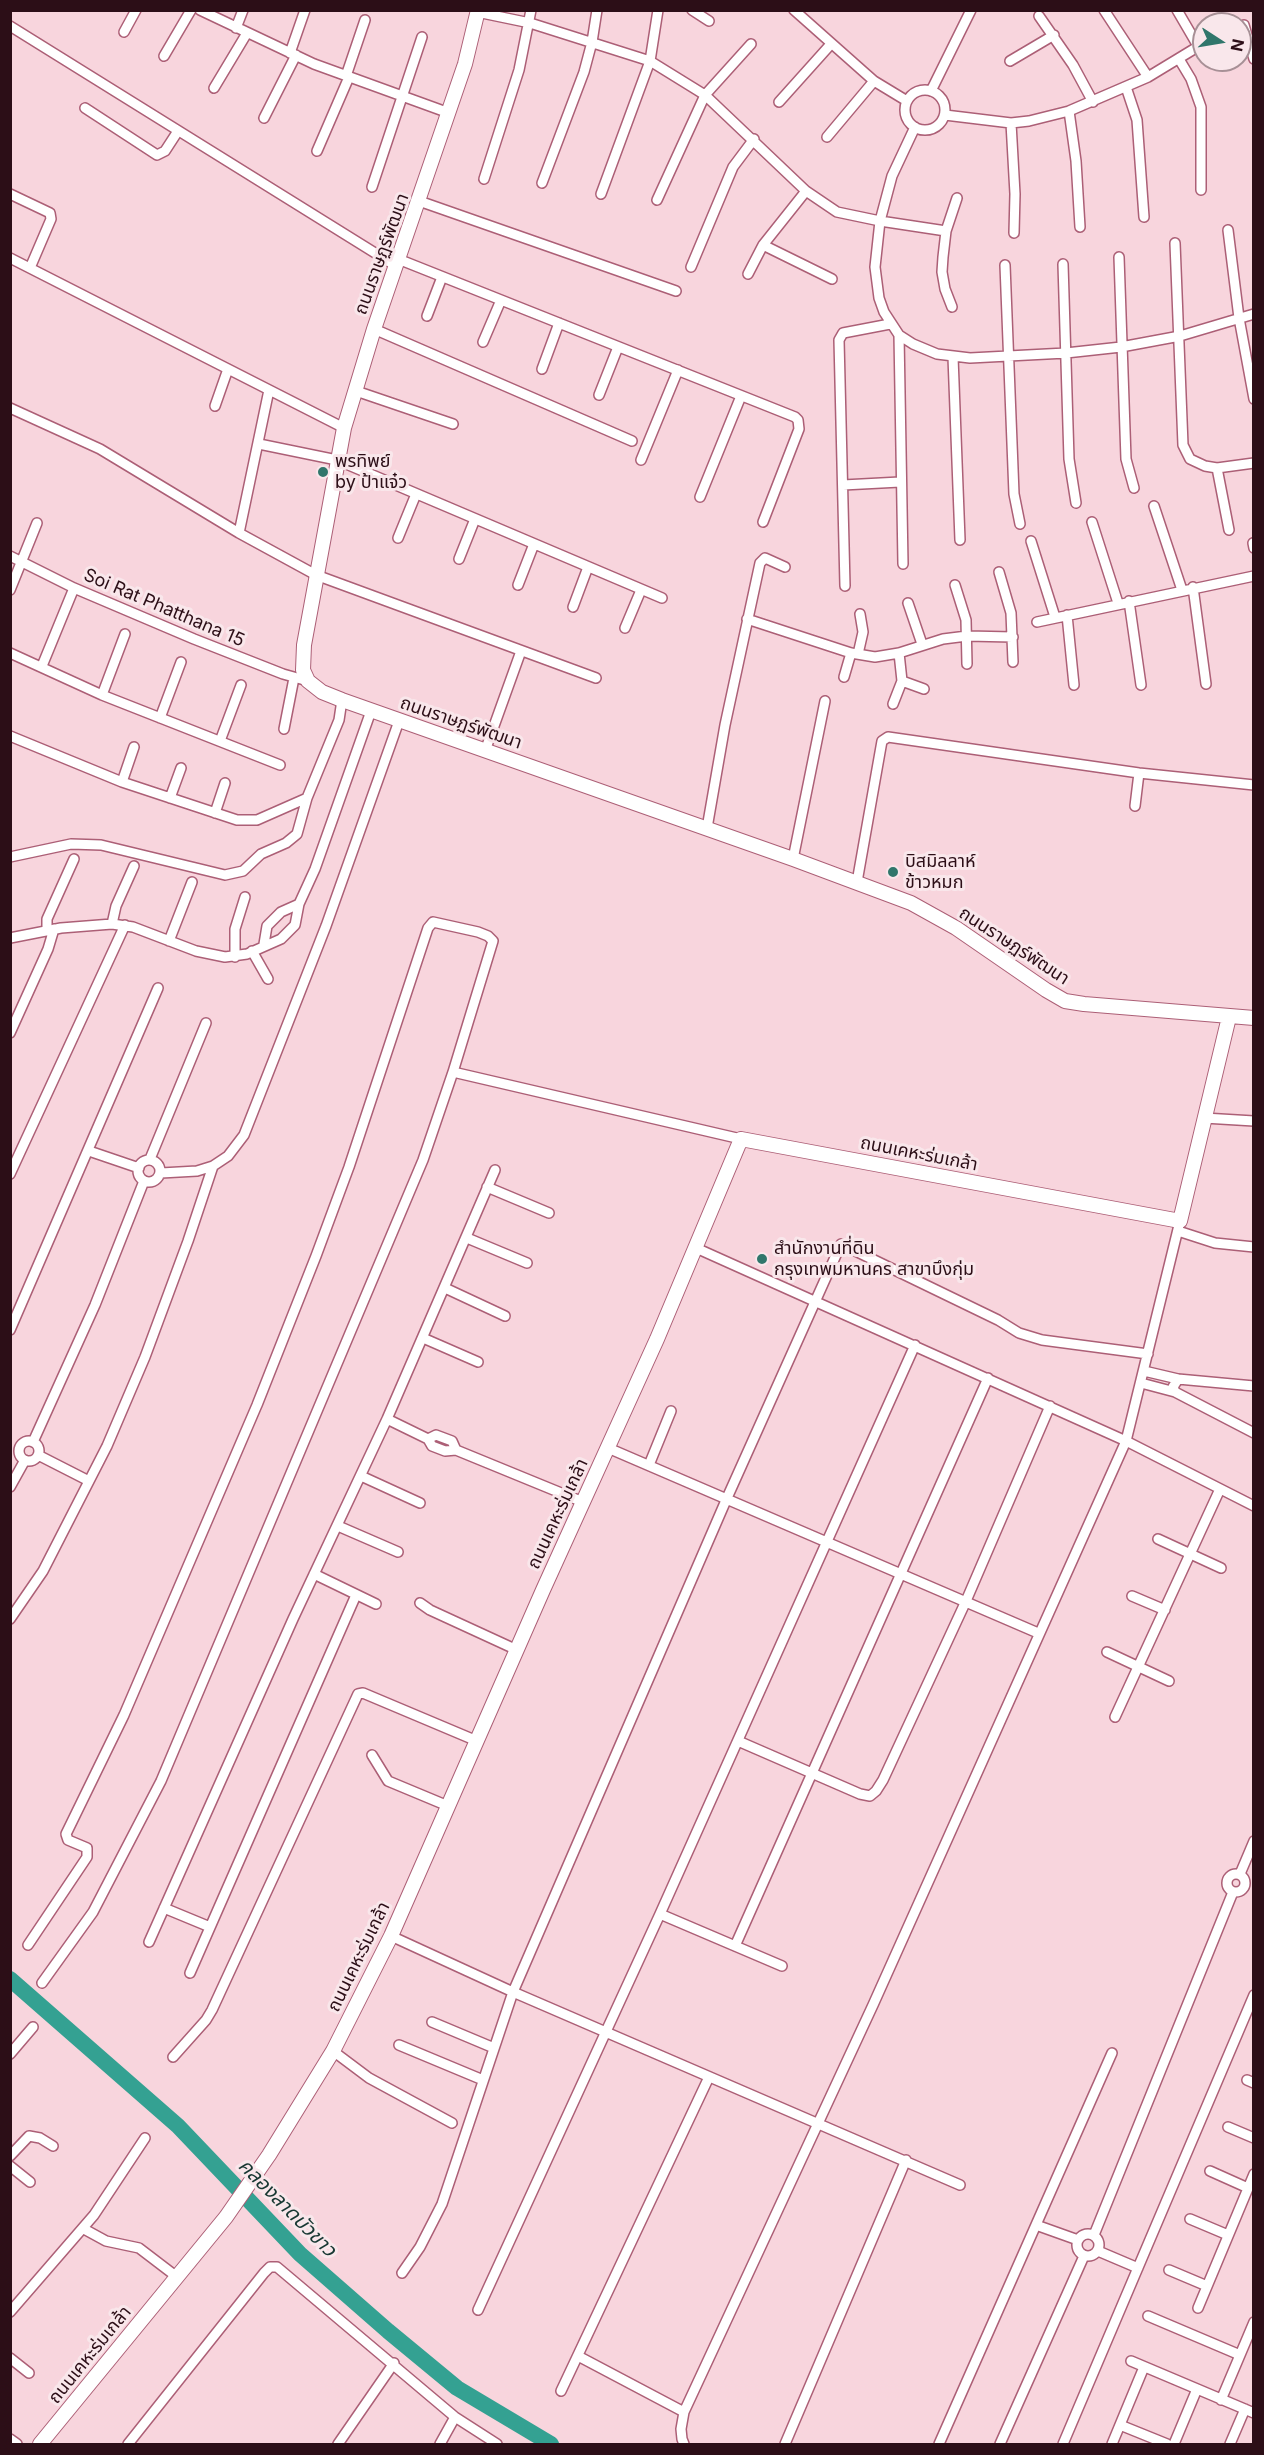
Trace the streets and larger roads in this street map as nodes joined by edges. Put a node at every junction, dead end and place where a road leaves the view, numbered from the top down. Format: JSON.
{"nodes":[{"id":1,"x":136,"y":10,"type":"edge"},
{"id":2,"x":191,"y":10,"type":"edge"},
{"id":3,"x":200,"y":10,"type":"edge"},
{"id":4,"x":243,"y":10,"type":"edge"},
{"id":5,"x":305,"y":10,"type":"edge"},
{"id":6,"x":531,"y":10,"type":"edge"},
{"id":7,"x":597,"y":10,"type":"edge"},
{"id":8,"x":657,"y":10,"type":"edge"},
{"id":9,"x":692,"y":10,"type":"edge"},
{"id":10,"x":794,"y":10,"type":"edge"},
{"id":11,"x":970,"y":10,"type":"edge"},
{"id":12,"x":1104,"y":10,"type":"edge"},
{"id":13,"x":1177,"y":10,"type":"edge"},
{"id":14,"x":477,"y":11,"type":"edge"},
{"id":15,"x":1039,"y":16,"type":"dead end"},
{"id":16,"x":365,"y":20,"type":"dead end"},
{"id":17,"x":709,"y":21,"type":"dead end"},
{"id":18,"x":530,"y":23,"type":"junction"},
{"id":19,"x":10,"y":26,"type":"edge"},
{"id":20,"x":236,"y":28,"type":"junction"},
{"id":21,"x":124,"y":32,"type":"dead end"},
{"id":22,"x":1192,"y":32,"type":"edge"},
{"id":23,"x":247,"y":33,"type":"junction"},
{"id":24,"x":1054,"y":35,"type":"junction"},
{"id":25,"x":422,"y":37,"type":"dead end"},
{"id":26,"x":592,"y":42,"type":"junction"},
{"id":27,"x":751,"y":44,"type":"dead end"},
{"id":28,"x":831,"y":44,"type":"junction"},
{"id":29,"x":1192,"y":50,"type":"edge"},
{"id":30,"x":293,"y":54,"type":"junction"},
{"id":31,"x":164,"y":56,"type":"dead end"},
{"id":32,"x":1179,"y":58,"type":"junction"},
{"id":33,"x":650,"y":61,"type":"junction"},
{"id":34,"x":1010,"y":61,"type":"dead end"},
{"id":35,"x":348,"y":76,"type":"junction"},
{"id":36,"x":1148,"y":77,"type":"junction"},
{"id":37,"x":874,"y":81,"type":"junction"},
{"id":38,"x":1126,"y":87,"type":"junction"},
{"id":39,"x":214,"y":88,"type":"dead end"},
{"id":40,"x":932,"y":91,"type":"junction"},
{"id":41,"x":705,"y":95,"type":"junction"},
{"id":42,"x":403,"y":96,"type":"junction"},
{"id":43,"x":908,"y":101,"type":"junction"},
{"id":44,"x":779,"y":102,"type":"dead end"},
{"id":45,"x":1093,"y":102,"type":"junction"},
{"id":46,"x":85,"y":108,"type":"dead end"},
{"id":47,"x":1069,"y":111,"type":"junction"},
{"id":48,"x":449,"y":113,"type":"junction"},
{"id":49,"x":945,"y":115,"type":"junction"},
{"id":50,"x":264,"y":118,"type":"dead end"},
{"id":51,"x":1011,"y":123,"type":"junction"},
{"id":52,"x":915,"y":127,"type":"junction"},
{"id":53,"x":178,"y":131,"type":"junction"},
{"id":54,"x":827,"y":137,"type":"dead end"},
{"id":55,"x":753,"y":140,"type":"junction"},
{"id":56,"x":317,"y":151,"type":"dead end"},
{"id":57,"x":484,"y":179,"type":"dead end"},
{"id":58,"x":542,"y":183,"type":"dead end"},
{"id":59,"x":372,"y":187,"type":"dead end"},
{"id":60,"x":1201,"y":190,"type":"dead end"},
{"id":61,"x":806,"y":191,"type":"junction"},
{"id":62,"x":10,"y":194,"type":"edge"},
{"id":63,"x":602,"y":194,"type":"dead end"},
{"id":64,"x":957,"y":198,"type":"dead end"},
{"id":65,"x":657,"y":200,"type":"dead end"},
{"id":66,"x":419,"y":201,"type":"junction"},
{"id":67,"x":1144,"y":217,"type":"dead end"},
{"id":68,"x":880,"y":221,"type":"junction"},
{"id":69,"x":1080,"y":227,"type":"dead end"},
{"id":70,"x":1228,"y":230,"type":"dead end"},
{"id":71,"x":946,"y":231,"type":"junction"},
{"id":72,"x":1014,"y":233,"type":"dead end"},
{"id":73,"x":1175,"y":243,"type":"dead end"},
{"id":74,"x":762,"y":245,"type":"junction"},
{"id":75,"x":1119,"y":257,"type":"dead end"},
{"id":76,"x":10,"y":258,"type":"edge"},
{"id":77,"x":397,"y":263,"type":"junction"},
{"id":78,"x":1064,"y":264,"type":"dead end"},
{"id":79,"x":1005,"y":265,"type":"dead end"},
{"id":80,"x":691,"y":267,"type":"dead end"},
{"id":81,"x":30,"y":268,"type":"junction"},
{"id":82,"x":748,"y":274,"type":"dead end"},
{"id":83,"x":442,"y":277,"type":"junction"},
{"id":84,"x":832,"y":279,"type":"dead end"},
{"id":85,"x":676,"y":291,"type":"dead end"},
{"id":86,"x":501,"y":300,"type":"junction"},
{"id":87,"x":952,"y":307,"type":"dead end"},
{"id":88,"x":1254,"y":314,"type":"edge"},
{"id":89,"x":427,"y":316,"type":"dead end"},
{"id":90,"x":1239,"y":318,"type":"junction"},
{"id":91,"x":559,"y":323,"type":"junction"},
{"id":92,"x":890,"y":324,"type":"junction"},
{"id":93,"x":374,"y":328,"type":"junction"},
{"id":94,"x":899,"y":335,"type":"junction"},
{"id":95,"x":1180,"y":336,"type":"junction"},
{"id":96,"x":483,"y":342,"type":"dead end"},
{"id":97,"x":618,"y":347,"type":"junction"},
{"id":98,"x":1121,"y":347,"type":"junction"},
{"id":99,"x":1066,"y":353,"type":"junction"},
{"id":100,"x":954,"y":357,"type":"junction"},
{"id":101,"x":1009,"y":357,"type":"junction"},
{"id":102,"x":228,"y":369,"type":"junction"},
{"id":103,"x":542,"y":369,"type":"dead end"},
{"id":104,"x":678,"y":370,"type":"junction"},
{"id":105,"x":269,"y":390,"type":"junction"},
{"id":106,"x":356,"y":391,"type":"junction"},
{"id":107,"x":599,"y":395,"type":"dead end"},
{"id":108,"x":741,"y":396,"type":"junction"},
{"id":109,"x":1254,"y":399,"type":"edge"},
{"id":110,"x":215,"y":406,"type":"dead end"},
{"id":111,"x":10,"y":408,"type":"edge"},
{"id":112,"x":453,"y":424,"type":"dead end"},
{"id":113,"x":344,"y":428,"type":"junction"},
{"id":114,"x":632,"y":441,"type":"dead end"},
{"id":115,"x":259,"y":444,"type":"junction"},
{"id":116,"x":337,"y":460,"type":"junction"},
{"id":117,"x":641,"y":460,"type":"dead end"},
{"id":118,"x":1254,"y":464,"type":"edge"},
{"id":119,"x":1217,"y":468,"type":"junction"},
{"id":120,"x":900,"y":482,"type":"junction"},
{"id":121,"x":843,"y":485,"type":"junction"},
{"id":122,"x":1134,"y":488,"type":"dead end"},
{"id":123,"x":416,"y":494,"type":"junction"},
{"id":124,"x":700,"y":497,"type":"dead end"},
{"id":125,"x":1076,"y":503,"type":"dead end"},
{"id":126,"x":1154,"y":506,"type":"dead end"},
{"id":127,"x":475,"y":519,"type":"junction"},
{"id":128,"x":763,"y":522,"type":"dead end"},
{"id":129,"x":1092,"y":522,"type":"dead end"},
{"id":130,"x":37,"y":523,"type":"dead end"},
{"id":131,"x":1020,"y":524,"type":"dead end"},
{"id":132,"x":1229,"y":530,"type":"dead end"},
{"id":133,"x":240,"y":533,"type":"junction"},
{"id":134,"x":398,"y":538,"type":"dead end"},
{"id":135,"x":960,"y":540,"type":"dead end"},
{"id":136,"x":1031,"y":541,"type":"dead end"},
{"id":137,"x":534,"y":544,"type":"junction"},
{"id":138,"x":10,"y":556,"type":"edge"},
{"id":139,"x":459,"y":558,"type":"dead end"},
{"id":140,"x":21,"y":560,"type":"junction"},
{"id":141,"x":903,"y":564,"type":"dead end"},
{"id":142,"x":588,"y":567,"type":"junction"},
{"id":143,"x":785,"y":567,"type":"dead end"},
{"id":144,"x":999,"y":572,"type":"dead end"},
{"id":145,"x":316,"y":575,"type":"junction"},
{"id":146,"x":1254,"y":576,"type":"edge"},
{"id":147,"x":518,"y":585,"type":"dead end"},
{"id":148,"x":956,"y":585,"type":"dead end"},
{"id":149,"x":845,"y":586,"type":"dead end"},
{"id":150,"x":74,"y":588,"type":"junction"},
{"id":151,"x":1194,"y":588,"type":"junction"},
{"id":152,"x":10,"y":590,"type":"edge"},
{"id":153,"x":641,"y":590,"type":"junction"},
{"id":154,"x":1182,"y":590,"type":"junction"},
{"id":155,"x":662,"y":598,"type":"dead end"},
{"id":156,"x":1129,"y":601,"type":"junction"},
{"id":157,"x":908,"y":603,"type":"dead end"},
{"id":158,"x":1118,"y":603,"type":"junction"},
{"id":159,"x":573,"y":607,"type":"dead end"},
{"id":160,"x":860,"y":614,"type":"dead end"},
{"id":161,"x":1067,"y":615,"type":"junction"},
{"id":162,"x":1055,"y":617,"type":"junction"},
{"id":163,"x":747,"y":618,"type":"junction"},
{"id":164,"x":1037,"y":622,"type":"dead end"},
{"id":165,"x":625,"y":628,"type":"dead end"},
{"id":166,"x":125,"y":634,"type":"dead end"},
{"id":167,"x":968,"y":636,"type":"junction"},
{"id":168,"x":1013,"y":637,"type":"junction"},
{"id":169,"x":922,"y":644,"type":"junction"},
{"id":170,"x":521,"y":651,"type":"junction"},
{"id":171,"x":10,"y":653,"type":"edge"},
{"id":172,"x":855,"y":653,"type":"junction"},
{"id":173,"x":899,"y":653,"type":"junction"},
{"id":174,"x":181,"y":662,"type":"dead end"},
{"id":175,"x":1013,"y":662,"type":"dead end"},
{"id":176,"x":967,"y":664,"type":"dead end"},
{"id":177,"x":42,"y":666,"type":"junction"},
{"id":178,"x":843,"y":677,"type":"dead end"},
{"id":179,"x":294,"y":678,"type":"junction"},
{"id":180,"x":596,"y":678,"type":"dead end"},
{"id":181,"x":308,"y":681,"type":"junction"},
{"id":182,"x":902,"y":681,"type":"junction"},
{"id":183,"x":1206,"y":684,"type":"dead end"},
{"id":184,"x":241,"y":685,"type":"dead end"},
{"id":185,"x":1074,"y":685,"type":"dead end"},
{"id":186,"x":1141,"y":685,"type":"dead end"},
{"id":187,"x":924,"y":688,"type":"dead end"},
{"id":188,"x":102,"y":695,"type":"junction"},
{"id":189,"x":342,"y":700,"type":"junction"},
{"id":190,"x":825,"y":701,"type":"dead end"},
{"id":191,"x":893,"y":704,"type":"dead end"},
{"id":192,"x":371,"y":711,"type":"junction"},
{"id":193,"x":160,"y":718,"type":"junction"},
{"id":194,"x":399,"y":721,"type":"junction"},
{"id":195,"x":284,"y":729,"type":"dead end"},
{"id":196,"x":10,"y":736,"type":"edge"},
{"id":197,"x":220,"y":741,"type":"junction"},
{"id":198,"x":134,"y":747,"type":"dead end"},
{"id":199,"x":485,"y":751,"type":"junction"},
{"id":200,"x":280,"y":765,"type":"dead end"},
{"id":201,"x":181,"y":768,"type":"dead end"},
{"id":202,"x":1139,"y":773,"type":"junction"},
{"id":203,"x":122,"y":782,"type":"junction"},
{"id":204,"x":225,"y":783,"type":"dead end"},
{"id":205,"x":1254,"y":785,"type":"edge"},
{"id":206,"x":170,"y":798,"type":"junction"},
{"id":207,"x":307,"y":798,"type":"junction"},
{"id":208,"x":1135,"y":806,"type":"dead end"},
{"id":209,"x":215,"y":813,"type":"junction"},
{"id":210,"x":707,"y":828,"type":"junction"},
{"id":211,"x":10,"y":856,"type":"edge"},
{"id":212,"x":74,"y":858,"type":"dead end"},
{"id":213,"x":793,"y":859,"type":"junction"},
{"id":214,"x":134,"y":866,"type":"dead end"},
{"id":215,"x":192,"y":882,"type":"dead end"},
{"id":216,"x":857,"y":882,"type":"junction"},
{"id":217,"x":245,"y":897,"type":"dead end"},
{"id":218,"x":299,"y":904,"type":"junction"},
{"id":219,"x":112,"y":924,"type":"junction"},
{"id":220,"x":125,"y":925,"type":"junction"},
{"id":221,"x":50,"y":929,"type":"junction"},
{"id":222,"x":10,"y":938,"type":"edge"},
{"id":223,"x":169,"y":941,"type":"junction"},
{"id":224,"x":264,"y":944,"type":"junction"},
{"id":225,"x":252,"y":951,"type":"junction"},
{"id":226,"x":235,"y":957,"type":"junction"},
{"id":227,"x":268,"y":979,"type":"dead end"},
{"id":228,"x":158,"y":988,"type":"dead end"},
{"id":229,"x":1229,"y":1017,"type":"junction"},
{"id":230,"x":1254,"y":1018,"type":"edge"},
{"id":231,"x":207,"y":1023,"type":"dead end"},
{"id":232,"x":10,"y":1033,"type":"edge"},
{"id":233,"x":453,"y":1072,"type":"junction"},
{"id":234,"x":1203,"y":1118,"type":"junction"},
{"id":235,"x":1254,"y":1121,"type":"edge"},
{"id":236,"x":741,"y":1139,"type":"junction"},
{"id":237,"x":89,"y":1151,"type":"junction"},
{"id":238,"x":150,"y":1159,"type":"junction"},
{"id":239,"x":213,"y":1166,"type":"junction"},
{"id":240,"x":139,"y":1168,"type":"junction"},
{"id":241,"x":495,"y":1170,"type":"dead end"},
{"id":242,"x":161,"y":1173,"type":"junction"},
{"id":243,"x":10,"y":1174,"type":"edge"},
{"id":244,"x":144,"y":1180,"type":"junction"},
{"id":245,"x":487,"y":1187,"type":"junction"},
{"id":246,"x":549,"y":1213,"type":"dead end"},
{"id":247,"x":1179,"y":1226,"type":"junction"},
{"id":248,"x":467,"y":1238,"type":"junction"},
{"id":249,"x":1254,"y":1247,"type":"edge"},
{"id":250,"x":696,"y":1248,"type":"junction"},
{"id":251,"x":526,"y":1263,"type":"dead end"},
{"id":252,"x":445,"y":1288,"type":"junction"},
{"id":253,"x":815,"y":1301,"type":"junction"},
{"id":254,"x":505,"y":1316,"type":"dead end"},
{"id":255,"x":10,"y":1330,"type":"edge"},
{"id":256,"x":423,"y":1338,"type":"junction"},
{"id":257,"x":915,"y":1345,"type":"junction"},
{"id":258,"x":1148,"y":1354,"type":"junction"},
{"id":259,"x":478,"y":1362,"type":"dead end"},
{"id":260,"x":1144,"y":1371,"type":"junction"},
{"id":261,"x":988,"y":1378,"type":"junction"},
{"id":262,"x":1178,"y":1379,"type":"junction"},
{"id":263,"x":1141,"y":1383,"type":"junction"},
{"id":264,"x":1254,"y":1386,"type":"edge"},
{"id":265,"x":1175,"y":1392,"type":"junction"},
{"id":266,"x":1050,"y":1406,"type":"junction"},
{"id":267,"x":671,"y":1411,"type":"dead end"},
{"id":268,"x":387,"y":1419,"type":"junction"},
{"id":269,"x":1254,"y":1433,"type":"edge"},
{"id":270,"x":1126,"y":1441,"type":"junction"},
{"id":271,"x":33,"y":1442,"type":"junction"},
{"id":272,"x":15,"y":1446,"type":"edge"},
{"id":273,"x":608,"y":1448,"type":"junction"},
{"id":274,"x":38,"y":1455,"type":"junction"},
{"id":275,"x":25,"y":1460,"type":"junction"},
{"id":276,"x":649,"y":1465,"type":"junction"},
{"id":277,"x":361,"y":1476,"type":"junction"},
{"id":278,"x":89,"y":1481,"type":"junction"},
{"id":279,"x":10,"y":1487,"type":"edge"},
{"id":280,"x":1220,"y":1489,"type":"junction"},
{"id":281,"x":727,"y":1498,"type":"junction"},
{"id":282,"x":584,"y":1502,"type":"junction"},
{"id":283,"x":420,"y":1503,"type":"dead end"},
{"id":284,"x":1254,"y":1506,"type":"edge"},
{"id":285,"x":338,"y":1526,"type":"junction"},
{"id":286,"x":1158,"y":1539,"type":"dead end"},
{"id":287,"x":827,"y":1541,"type":"junction"},
{"id":288,"x":398,"y":1552,"type":"dead end"},
{"id":289,"x":1191,"y":1554,"type":"junction"},
{"id":290,"x":1221,"y":1568,"type":"dead end"},
{"id":291,"x":900,"y":1573,"type":"junction"},
{"id":292,"x":314,"y":1574,"type":"junction"},
{"id":293,"x":356,"y":1595,"type":"junction"},
{"id":294,"x":1132,"y":1596,"type":"dead end"},
{"id":295,"x":966,"y":1601,"type":"junction"},
{"id":296,"x":420,"y":1603,"type":"dead end"},
{"id":297,"x":376,"y":1605,"type":"dead end"},
{"id":298,"x":1165,"y":1610,"type":"junction"},
{"id":299,"x":10,"y":1619,"type":"edge"},
{"id":300,"x":1038,"y":1634,"type":"junction"},
{"id":301,"x":517,"y":1650,"type":"junction"},
{"id":302,"x":1107,"y":1652,"type":"dead end"},
{"id":303,"x":1139,"y":1666,"type":"junction"},
{"id":304,"x":1170,"y":1681,"type":"dead end"},
{"id":305,"x":1115,"y":1717,"type":"dead end"},
{"id":306,"x":477,"y":1741,"type":"junction"},
{"id":307,"x":738,"y":1741,"type":"junction"},
{"id":308,"x":372,"y":1755,"type":"dead end"},
{"id":309,"x":811,"y":1773,"type":"junction"},
{"id":310,"x":448,"y":1806,"type":"junction"},
{"id":311,"x":1254,"y":1841,"type":"edge"},
{"id":312,"x":1240,"y":1874,"type":"junction"},
{"id":313,"x":1238,"y":1891,"type":"junction"},
{"id":314,"x":1254,"y":1894,"type":"edge"},
{"id":315,"x":164,"y":1908,"type":"junction"},
{"id":316,"x":660,"y":1914,"type":"junction"},
{"id":317,"x":210,"y":1927,"type":"junction"},
{"id":318,"x":391,"y":1936,"type":"junction"},
{"id":319,"x":149,"y":1942,"type":"dead end"},
{"id":320,"x":28,"y":1945,"type":"dead end"},
{"id":321,"x":735,"y":1946,"type":"junction"},
{"id":322,"x":782,"y":1966,"type":"dead end"},
{"id":323,"x":190,"y":1974,"type":"dead end"},
{"id":324,"x":42,"y":1983,"type":"dead end"},
{"id":325,"x":513,"y":1992,"type":"junction"},
{"id":326,"x":1254,"y":1995,"type":"edge"},
{"id":327,"x":432,"y":2022,"type":"dead end"},
{"id":328,"x":33,"y":2027,"type":"dead end"},
{"id":329,"x":607,"y":2032,"type":"junction"},
{"id":330,"x":399,"y":2045,"type":"dead end"},
{"id":331,"x":494,"y":2048,"type":"junction"},
{"id":332,"x":333,"y":2051,"type":"junction"},
{"id":333,"x":1112,"y":2053,"type":"dead end"},
{"id":334,"x":10,"y":2054,"type":"edge"},
{"id":335,"x":173,"y":2058,"type":"dead end"},
{"id":336,"x":709,"y":2076,"type":"junction"},
{"id":337,"x":483,"y":2080,"type":"junction"},
{"id":338,"x":452,"y":2123,"type":"dead end"},
{"id":339,"x":818,"y":2123,"type":"junction"},
{"id":340,"x":1228,"y":2127,"type":"dead end"},
{"id":341,"x":145,"y":2138,"type":"dead end"},
{"id":342,"x":1254,"y":2138,"type":"edge"},
{"id":343,"x":53,"y":2146,"type":"dead end"},
{"id":344,"x":10,"y":2156,"type":"edge"},
{"id":345,"x":906,"y":2160,"type":"junction"},
{"id":346,"x":10,"y":2166,"type":"edge"},
{"id":347,"x":1210,"y":2171,"type":"dead end"},
{"id":348,"x":1254,"y":2174,"type":"edge"},
{"id":349,"x":30,"y":2182,"type":"dead end"},
{"id":350,"x":960,"y":2185,"type":"dead end"},
{"id":351,"x":1248,"y":2188,"type":"junction"},
{"id":352,"x":1190,"y":2219,"type":"dead end"},
{"id":353,"x":1036,"y":2224,"type":"junction"},
{"id":354,"x":84,"y":2229,"type":"junction"},
{"id":355,"x":1094,"y":2235,"type":"junction"},
{"id":356,"x":1228,"y":2235,"type":"junction"},
{"id":357,"x":1078,"y":2240,"type":"junction"},
{"id":358,"x":1098,"y":2251,"type":"junction"},
{"id":359,"x":1084,"y":2256,"type":"junction"},
{"id":360,"x":1137,"y":2268,"type":"junction"},
{"id":361,"x":1169,"y":2270,"type":"dead end"},
{"id":362,"x":402,"y":2273,"type":"dead end"},
{"id":363,"x":177,"y":2277,"type":"junction"},
{"id":364,"x":1207,"y":2286,"type":"junction"},
{"id":365,"x":1198,"y":2308,"type":"dead end"},
{"id":366,"x":478,"y":2310,"type":"dead end"},
{"id":367,"x":10,"y":2312,"type":"edge"},
{"id":368,"x":1148,"y":2316,"type":"dead end"},
{"id":369,"x":1254,"y":2322,"type":"edge"},
{"id":370,"x":1240,"y":2355,"type":"junction"},
{"id":371,"x":578,"y":2356,"type":"junction"},
{"id":372,"x":10,"y":2358,"type":"edge"},
{"id":373,"x":1131,"y":2361,"type":"dead end"},
{"id":374,"x":394,"y":2363,"type":"junction"},
{"id":375,"x":1144,"y":2367,"type":"junction"},
{"id":376,"x":29,"y":2373,"type":"dead end"},
{"id":377,"x":1197,"y":2389,"type":"junction"},
{"id":378,"x":561,"y":2391,"type":"dead end"},
{"id":379,"x":1221,"y":2400,"type":"junction"},
{"id":380,"x":1249,"y":2411,"type":"edge"},
{"id":381,"x":684,"y":2412,"type":"junction"},
{"id":382,"x":455,"y":2417,"type":"junction"},
{"id":383,"x":1120,"y":2425,"type":"junction"},
{"id":384,"x":10,"y":2439,"type":"edge"},
{"id":385,"x":490,"y":2443,"type":"edge"},
{"id":386,"x":17,"y":2445,"type":"edge"},
{"id":387,"x":40,"y":2445,"type":"edge"},
{"id":388,"x":128,"y":2445,"type":"edge"},
{"id":389,"x":338,"y":2445,"type":"edge"},
{"id":390,"x":440,"y":2445,"type":"edge"},
{"id":391,"x":684,"y":2445,"type":"edge"},
{"id":392,"x":785,"y":2445,"type":"edge"},
{"id":393,"x":939,"y":2445,"type":"edge"},
{"id":394,"x":1000,"y":2445,"type":"edge"},
{"id":395,"x":1063,"y":2445,"type":"edge"},
{"id":396,"x":1112,"y":2445,"type":"edge"},
{"id":397,"x":1167,"y":2445,"type":"edge"},
{"id":398,"x":1174,"y":2445,"type":"edge"},
{"id":399,"x":1230,"y":2445,"type":"edge"}],
"edges":[{"from":1,"to":21,"type":"street"},
{"from":2,"to":31,"type":"street"},
{"from":3,"to":20,"type":"street"},
{"from":4,"to":20,"type":"street"},
{"from":5,"to":30,"type":"street"},
{"from":6,"to":18,"type":"street"},
{"from":7,"to":26,"type":"street"},
{"from":8,"to":33,"type":"street"},
{"from":9,"to":17,"type":"street"},
{"from":10,"to":28,"type":"street"},
{"from":11,"to":40,"type":"street"},
{"from":12,"to":36,"type":"street"},
{"from":13,"to":22,"type":"street"},
{"from":14,"to":18,"type":"street"},
{"from":14,"to":48,"type":"street","name":"ถนนราษฏร์พัฒนา"},
{"from":15,"to":24,"type":"street"},
{"from":16,"to":35,"type":"street"},
{"from":18,"to":26,"type":"street"},
{"from":18,"to":57,"type":"street"},
{"from":19,"to":53,"type":"street"},
{"from":20,"to":23,"type":"street"},
{"from":23,"to":30,"type":"street"},
{"from":23,"to":39,"type":"street"},
{"from":24,"to":34,"type":"street"},
{"from":24,"to":45,"type":"street"},
{"from":25,"to":42,"type":"street"},
{"from":26,"to":33,"type":"street"},
{"from":26,"to":58,"type":"street"},
{"from":27,"to":41,"type":"street"},
{"from":28,"to":37,"type":"street"},
{"from":28,"to":44,"type":"street"},
{"from":29,"to":32,"type":"street"},
{"from":30,"to":35,"type":"street"},
{"from":30,"to":50,"type":"street"},
{"from":32,"to":36,"type":"street"},
{"from":32,"to":60,"type":"street"},
{"from":33,"to":41,"type":"street"},
{"from":33,"to":63,"type":"street"},
{"from":35,"to":42,"type":"street"},
{"from":35,"to":56,"type":"street"},
{"from":36,"to":38,"type":"street"},
{"from":37,"to":43,"type":"street"},
{"from":37,"to":54,"type":"street"},
{"from":38,"to":45,"type":"street"},
{"from":38,"to":67,"type":"street"},
{"from":40,"to":43,"type":"street"},
{"from":40,"to":49,"type":"street"},
{"from":41,"to":55,"type":"street"},
{"from":41,"to":65,"type":"street"},
{"from":42,"to":48,"type":"street"},
{"from":42,"to":59,"type":"street"},
{"from":43,"to":52,"type":"street"},
{"from":45,"to":47,"type":"street"},
{"from":46,"to":53,"type":"street"},
{"from":47,"to":51,"type":"street"},
{"from":47,"to":69,"type":"street"},
{"from":48,"to":66,"type":"street","name":"ถนนราษฏร์พัฒนา"},
{"from":49,"to":51,"type":"street"},
{"from":49,"to":52,"type":"street"},
{"from":51,"to":72,"type":"street"},
{"from":52,"to":68,"type":"street"},
{"from":53,"to":77,"type":"street"},
{"from":55,"to":61,"type":"street"},
{"from":55,"to":80,"type":"street"},
{"from":61,"to":68,"type":"street"},
{"from":61,"to":74,"type":"street"},
{"from":62,"to":81,"type":"street"},
{"from":64,"to":71,"type":"street"},
{"from":66,"to":77,"type":"street","name":"ถนนราษฏร์พัฒนา"},
{"from":66,"to":85,"type":"street"},
{"from":68,"to":71,"type":"street"},
{"from":68,"to":92,"type":"street"},
{"from":70,"to":90,"type":"street"},
{"from":71,"to":87,"type":"street"},
{"from":73,"to":95,"type":"street"},
{"from":74,"to":82,"type":"street"},
{"from":74,"to":84,"type":"street"},
{"from":75,"to":98,"type":"street"},
{"from":76,"to":81,"type":"street"},
{"from":77,"to":83,"type":"street"},
{"from":77,"to":93,"type":"street","name":"ถนนราษฏร์พัฒนา"},
{"from":78,"to":99,"type":"street"},
{"from":79,"to":101,"type":"street"},
{"from":81,"to":102,"type":"street"},
{"from":83,"to":86,"type":"street"},
{"from":83,"to":89,"type":"street"},
{"from":86,"to":91,"type":"street"},
{"from":86,"to":96,"type":"street"},
{"from":88,"to":90,"type":"street"},
{"from":90,"to":95,"type":"street"},
{"from":90,"to":109,"type":"street"},
{"from":91,"to":97,"type":"street"},
{"from":91,"to":103,"type":"street"},
{"from":92,"to":94,"type":"street"},
{"from":92,"to":121,"type":"street"},
{"from":93,"to":106,"type":"street","name":"ถนนราษฏร์พัฒนา"},
{"from":93,"to":114,"type":"street"},
{"from":94,"to":100,"type":"street"},
{"from":94,"to":120,"type":"street"},
{"from":95,"to":98,"type":"street"},
{"from":95,"to":119,"type":"street"},
{"from":97,"to":104,"type":"street"},
{"from":97,"to":107,"type":"street"},
{"from":98,"to":99,"type":"street"},
{"from":98,"to":122,"type":"street"},
{"from":99,"to":101,"type":"street"},
{"from":99,"to":125,"type":"street"},
{"from":100,"to":101,"type":"street"},
{"from":100,"to":135,"type":"street"},
{"from":101,"to":131,"type":"street"},
{"from":102,"to":105,"type":"street"},
{"from":102,"to":110,"type":"street"},
{"from":104,"to":108,"type":"street"},
{"from":104,"to":117,"type":"street"},
{"from":105,"to":113,"type":"street"},
{"from":105,"to":115,"type":"street"},
{"from":106,"to":112,"type":"street"},
{"from":106,"to":113,"type":"street","name":"ถนนราษฏร์พัฒนา"},
{"from":108,"to":124,"type":"street"},
{"from":108,"to":128,"type":"street"},
{"from":111,"to":133,"type":"street"},
{"from":113,"to":116,"type":"street","name":"ถนนราษฏร์พัฒนา"},
{"from":115,"to":116,"type":"street"},
{"from":115,"to":133,"type":"street"},
{"from":116,"to":123,"type":"street"},
{"from":116,"to":145,"type":"street","name":"ถนนราษฏร์พัฒนา"},
{"from":118,"to":119,"type":"street"},
{"from":119,"to":132,"type":"street"},
{"from":120,"to":121,"type":"street"},
{"from":120,"to":141,"type":"street"},
{"from":121,"to":149,"type":"street"},
{"from":123,"to":127,"type":"street"},
{"from":123,"to":134,"type":"street"},
{"from":126,"to":154,"type":"street"},
{"from":127,"to":137,"type":"street"},
{"from":127,"to":139,"type":"street"},
{"from":129,"to":158,"type":"street"},
{"from":130,"to":140,"type":"street"},
{"from":133,"to":145,"type":"street"},
{"from":136,"to":162,"type":"street"},
{"from":137,"to":142,"type":"street"},
{"from":137,"to":147,"type":"street"},
{"from":138,"to":140,"type":"street","name":"Soi Rat Phatthana 15"},
{"from":140,"to":150,"type":"street","name":"Soi Rat Phatthana 15"},
{"from":140,"to":152,"type":"street"},
{"from":142,"to":153,"type":"street"},
{"from":142,"to":159,"type":"street"},
{"from":143,"to":163,"type":"street"},
{"from":144,"to":168,"type":"street"},
{"from":145,"to":170,"type":"street"},
{"from":145,"to":181,"type":"street","name":"ถนนราษฏร์พัฒนา"},
{"from":146,"to":151,"type":"street"},
{"from":148,"to":167,"type":"street"},
{"from":150,"to":177,"type":"street"},
{"from":150,"to":179,"type":"street","name":"Soi Rat Phatthana 15"},
{"from":151,"to":154,"type":"street"},
{"from":151,"to":183,"type":"street"},
{"from":153,"to":155,"type":"street"},
{"from":153,"to":165,"type":"street"},
{"from":154,"to":156,"type":"street"},
{"from":156,"to":158,"type":"street"},
{"from":156,"to":186,"type":"street"},
{"from":157,"to":169,"type":"street"},
{"from":158,"to":161,"type":"street"},
{"from":160,"to":172,"type":"street"},
{"from":161,"to":162,"type":"street"},
{"from":161,"to":185,"type":"street"},
{"from":162,"to":164,"type":"street"},
{"from":163,"to":172,"type":"street"},
{"from":163,"to":210,"type":"street"},
{"from":166,"to":188,"type":"street"},
{"from":167,"to":168,"type":"street"},
{"from":167,"to":169,"type":"street"},
{"from":167,"to":176,"type":"street"},
{"from":168,"to":175,"type":"street"},
{"from":169,"to":173,"type":"street"},
{"from":170,"to":180,"type":"street"},
{"from":170,"to":199,"type":"street"},
{"from":171,"to":177,"type":"street"},
{"from":172,"to":173,"type":"street"},
{"from":172,"to":178,"type":"street"},
{"from":173,"to":182,"type":"street"},
{"from":174,"to":193,"type":"street"},
{"from":177,"to":188,"type":"street"},
{"from":179,"to":181,"type":"street","name":"Soi Rat Phatthana 15"},
{"from":179,"to":195,"type":"street"},
{"from":181,"to":189,"type":"street","name":"ถนนราษฏร์พัฒนา"},
{"from":182,"to":187,"type":"street"},
{"from":182,"to":191,"type":"street"},
{"from":184,"to":197,"type":"street"},
{"from":188,"to":193,"type":"street"},
{"from":189,"to":192,"type":"street","name":"ถนนราษฏร์พัฒนา"},
{"from":189,"to":207,"type":"street"},
{"from":190,"to":213,"type":"street"},
{"from":192,"to":194,"type":"street","name":"ถนนราษฏร์พัฒนา"},
{"from":192,"to":218,"type":"street"},
{"from":193,"to":197,"type":"street"},
{"from":194,"to":199,"type":"street","name":"ถนนราษฏร์พัฒนา"},
{"from":194,"to":239,"type":"street"},
{"from":196,"to":203,"type":"street"},
{"from":197,"to":200,"type":"street"},
{"from":198,"to":203,"type":"street"},
{"from":199,"to":210,"type":"street","name":"ถนนราษฏร์พัฒนา"},
{"from":201,"to":206,"type":"street"},
{"from":202,"to":205,"type":"street"},
{"from":202,"to":208,"type":"street"},
{"from":202,"to":216,"type":"street"},
{"from":203,"to":206,"type":"street"},
{"from":204,"to":209,"type":"street"},
{"from":206,"to":209,"type":"street"},
{"from":207,"to":209,"type":"street"},
{"from":207,"to":211,"type":"street"},
{"from":210,"to":213,"type":"street","name":"ถนนราษฏร์พัฒนา"},
{"from":212,"to":221,"type":"street"},
{"from":213,"to":216,"type":"street","name":"ถนนราษฏร์พัฒนา"},
{"from":214,"to":219,"type":"street"},
{"from":215,"to":223,"type":"street"},
{"from":216,"to":229,"type":"street","name":"ถนนราษฏร์พัฒนา"},
{"from":217,"to":226,"type":"street"},
{"from":218,"to":224,"type":"street"},
{"from":218,"to":224,"type":"street"},
{"from":219,"to":220,"type":"street"},
{"from":219,"to":221,"type":"street"},
{"from":220,"to":223,"type":"street"},
{"from":220,"to":243,"type":"street"},
{"from":221,"to":222,"type":"street"},
{"from":221,"to":232,"type":"street"},
{"from":223,"to":226,"type":"street"},
{"from":224,"to":225,"type":"street"},
{"from":225,"to":226,"type":"street"},
{"from":225,"to":227,"type":"street"},
{"from":228,"to":237,"type":"street"},
{"from":229,"to":230,"type":"street","name":"ถนนราษฏร์พัฒนา"},
{"from":229,"to":234,"type":"street"},
{"from":231,"to":238,"type":"street"},
{"from":233,"to":236,"type":"street"},
{"from":233,"to":320,"type":"street"},
{"from":233,"to":324,"type":"street"},
{"from":234,"to":235,"type":"street"},
{"from":234,"to":247,"type":"street"},
{"from":236,"to":247,"type":"street","name":"ถนนเคหะร่มเกล้า"},
{"from":236,"to":250,"type":"street","name":"ถนนเคหะร่มเกล้า"},
{"from":237,"to":240,"type":"street"},
{"from":237,"to":255,"type":"street"},
{"from":238,"to":240,"type":"street"},
{"from":238,"to":242,"type":"street"},
{"from":239,"to":242,"type":"street"},
{"from":239,"to":278,"type":"street"},
{"from":240,"to":244,"type":"street"},
{"from":241,"to":245,"type":"street"},
{"from":242,"to":244,"type":"street"},
{"from":244,"to":271,"type":"street"},
{"from":245,"to":246,"type":"street"},
{"from":245,"to":248,"type":"street"},
{"from":247,"to":249,"type":"street"},
{"from":247,"to":258,"type":"street"},
{"from":248,"to":251,"type":"street"},
{"from":248,"to":252,"type":"street"},
{"from":250,"to":253,"type":"street"},
{"from":250,"to":273,"type":"street","name":"ถนนเคหะร่มเกล้า"},
{"from":252,"to":254,"type":"street"},
{"from":252,"to":256,"type":"street"},
{"from":253,"to":257,"type":"street"},
{"from":253,"to":258,"type":"street"},
{"from":253,"to":281,"type":"street"},
{"from":256,"to":259,"type":"street"},
{"from":256,"to":268,"type":"street"},
{"from":257,"to":261,"type":"street"},
{"from":257,"to":287,"type":"street"},
{"from":258,"to":260,"type":"street"},
{"from":260,"to":262,"type":"street"},
{"from":260,"to":263,"type":"street"},
{"from":261,"to":266,"type":"street"},
{"from":261,"to":291,"type":"street"},
{"from":262,"to":264,"type":"street"},
{"from":262,"to":265,"type":"street"},
{"from":263,"to":265,"type":"street"},
{"from":263,"to":270,"type":"street"},
{"from":265,"to":269,"type":"street"},
{"from":266,"to":270,"type":"street"},
{"from":266,"to":295,"type":"street"},
{"from":267,"to":276,"type":"street"},
{"from":268,"to":277,"type":"street"},
{"from":268,"to":282,"type":"street"},
{"from":270,"to":280,"type":"street"},
{"from":270,"to":300,"type":"street"},
{"from":271,"to":272,"type":"street"},
{"from":271,"to":274,"type":"street"},
{"from":272,"to":275,"type":"street"},
{"from":273,"to":276,"type":"street"},
{"from":273,"to":282,"type":"street","name":"ถนนเคหะร่มเกล้า"},
{"from":274,"to":275,"type":"street"},
{"from":274,"to":278,"type":"street"},
{"from":275,"to":279,"type":"street"},
{"from":276,"to":281,"type":"street"},
{"from":277,"to":283,"type":"street"},
{"from":277,"to":285,"type":"street"},
{"from":278,"to":299,"type":"street"},
{"from":280,"to":284,"type":"street"},
{"from":280,"to":289,"type":"street"},
{"from":281,"to":287,"type":"street"},
{"from":281,"to":325,"type":"street"},
{"from":282,"to":301,"type":"street","name":"ถนนเคหะร่มเกล้า"},
{"from":285,"to":288,"type":"street"},
{"from":285,"to":292,"type":"street"},
{"from":286,"to":289,"type":"street"},
{"from":287,"to":291,"type":"street"},
{"from":287,"to":307,"type":"street"},
{"from":289,"to":290,"type":"street"},
{"from":289,"to":298,"type":"street"},
{"from":291,"to":295,"type":"street"},
{"from":291,"to":309,"type":"street"},
{"from":292,"to":293,"type":"street"},
{"from":292,"to":315,"type":"street"},
{"from":293,"to":297,"type":"street"},
{"from":293,"to":317,"type":"street"},
{"from":294,"to":298,"type":"street"},
{"from":295,"to":300,"type":"street"},
{"from":295,"to":309,"type":"street"},
{"from":296,"to":301,"type":"street"},
{"from":298,"to":303,"type":"street"},
{"from":300,"to":339,"type":"street"},
{"from":301,"to":306,"type":"street","name":"ถนนเคหะร่มเกล้า"},
{"from":302,"to":303,"type":"street"},
{"from":303,"to":304,"type":"street"},
{"from":303,"to":305,"type":"street"},
{"from":306,"to":310,"type":"street","name":"ถนนเคหะร่มเกล้า"},
{"from":306,"to":335,"type":"street"},
{"from":307,"to":309,"type":"street"},
{"from":307,"to":316,"type":"street"},
{"from":308,"to":310,"type":"street"},
{"from":309,"to":321,"type":"street"},
{"from":310,"to":318,"type":"street","name":"ถนนเคหะร่มเกล้า"},
{"from":311,"to":312,"type":"street"},
{"from":312,"to":313,"type":"street"},
{"from":312,"to":313,"type":"street"},
{"from":313,"to":314,"type":"street"},
{"from":313,"to":355,"type":"street"},
{"from":315,"to":317,"type":"street"},
{"from":315,"to":319,"type":"street"},
{"from":316,"to":321,"type":"street"},
{"from":316,"to":329,"type":"street"},
{"from":317,"to":323,"type":"street"},
{"from":318,"to":325,"type":"street"},
{"from":318,"to":332,"type":"street","name":"ถนนเคหะร่มเกล้า"},
{"from":321,"to":322,"type":"street"},
{"from":325,"to":329,"type":"street"},
{"from":325,"to":331,"type":"street"},
{"from":326,"to":360,"type":"street"},
{"from":327,"to":331,"type":"street"},
{"from":328,"to":334,"type":"street"},
{"from":329,"to":336,"type":"street"},
{"from":329,"to":366,"type":"street"},
{"from":330,"to":337,"type":"street"},
{"from":331,"to":337,"type":"street"},
{"from":332,"to":338,"type":"street"},
{"from":332,"to":363,"type":"street","name":"ถนนเคหะร่มเกล้า"},
{"from":333,"to":353,"type":"street"},
{"from":336,"to":339,"type":"street"},
{"from":336,"to":371,"type":"street"},
{"from":337,"to":362,"type":"street"},
{"from":339,"to":345,"type":"street"},
{"from":339,"to":381,"type":"street"},
{"from":340,"to":342,"type":"street"},
{"from":341,"to":354,"type":"street"},
{"from":343,"to":344,"type":"street"},
{"from":345,"to":350,"type":"street"},
{"from":345,"to":392,"type":"street"},
{"from":346,"to":349,"type":"street"},
{"from":347,"to":351,"type":"street"},
{"from":348,"to":351,"type":"street"},
{"from":351,"to":356,"type":"street"},
{"from":352,"to":356,"type":"street"},
{"from":353,"to":357,"type":"street"},
{"from":353,"to":393,"type":"street"},
{"from":354,"to":363,"type":"street"},
{"from":354,"to":367,"type":"street"},
{"from":355,"to":357,"type":"street"},
{"from":355,"to":358,"type":"street"},
{"from":356,"to":364,"type":"street"},
{"from":357,"to":359,"type":"street"},
{"from":358,"to":359,"type":"street"},
{"from":358,"to":360,"type":"street"},
{"from":359,"to":394,"type":"street"},
{"from":360,"to":395,"type":"street"},
{"from":361,"to":364,"type":"street"},
{"from":363,"to":387,"type":"street","name":"ถนนเคหะร่มเกล้า"},
{"from":364,"to":365,"type":"street"},
{"from":368,"to":370,"type":"street"},
{"from":369,"to":370,"type":"street"},
{"from":370,"to":379,"type":"street"},
{"from":371,"to":378,"type":"street"},
{"from":371,"to":381,"type":"street"},
{"from":372,"to":376,"type":"street"},
{"from":373,"to":375,"type":"street"},
{"from":374,"to":382,"type":"street"},
{"from":374,"to":388,"type":"street"},
{"from":374,"to":389,"type":"street"},
{"from":375,"to":377,"type":"street"},
{"from":375,"to":383,"type":"street"},
{"from":377,"to":379,"type":"street"},
{"from":377,"to":398,"type":"street"},
{"from":379,"to":380,"type":"street"},
{"from":380,"to":399,"type":"street"},
{"from":381,"to":391,"type":"street"},
{"from":382,"to":385,"type":"street"},
{"from":382,"to":390,"type":"street"},
{"from":383,"to":396,"type":"street"},
{"from":383,"to":397,"type":"street"},
{"from":384,"to":386,"type":"street"}]}
